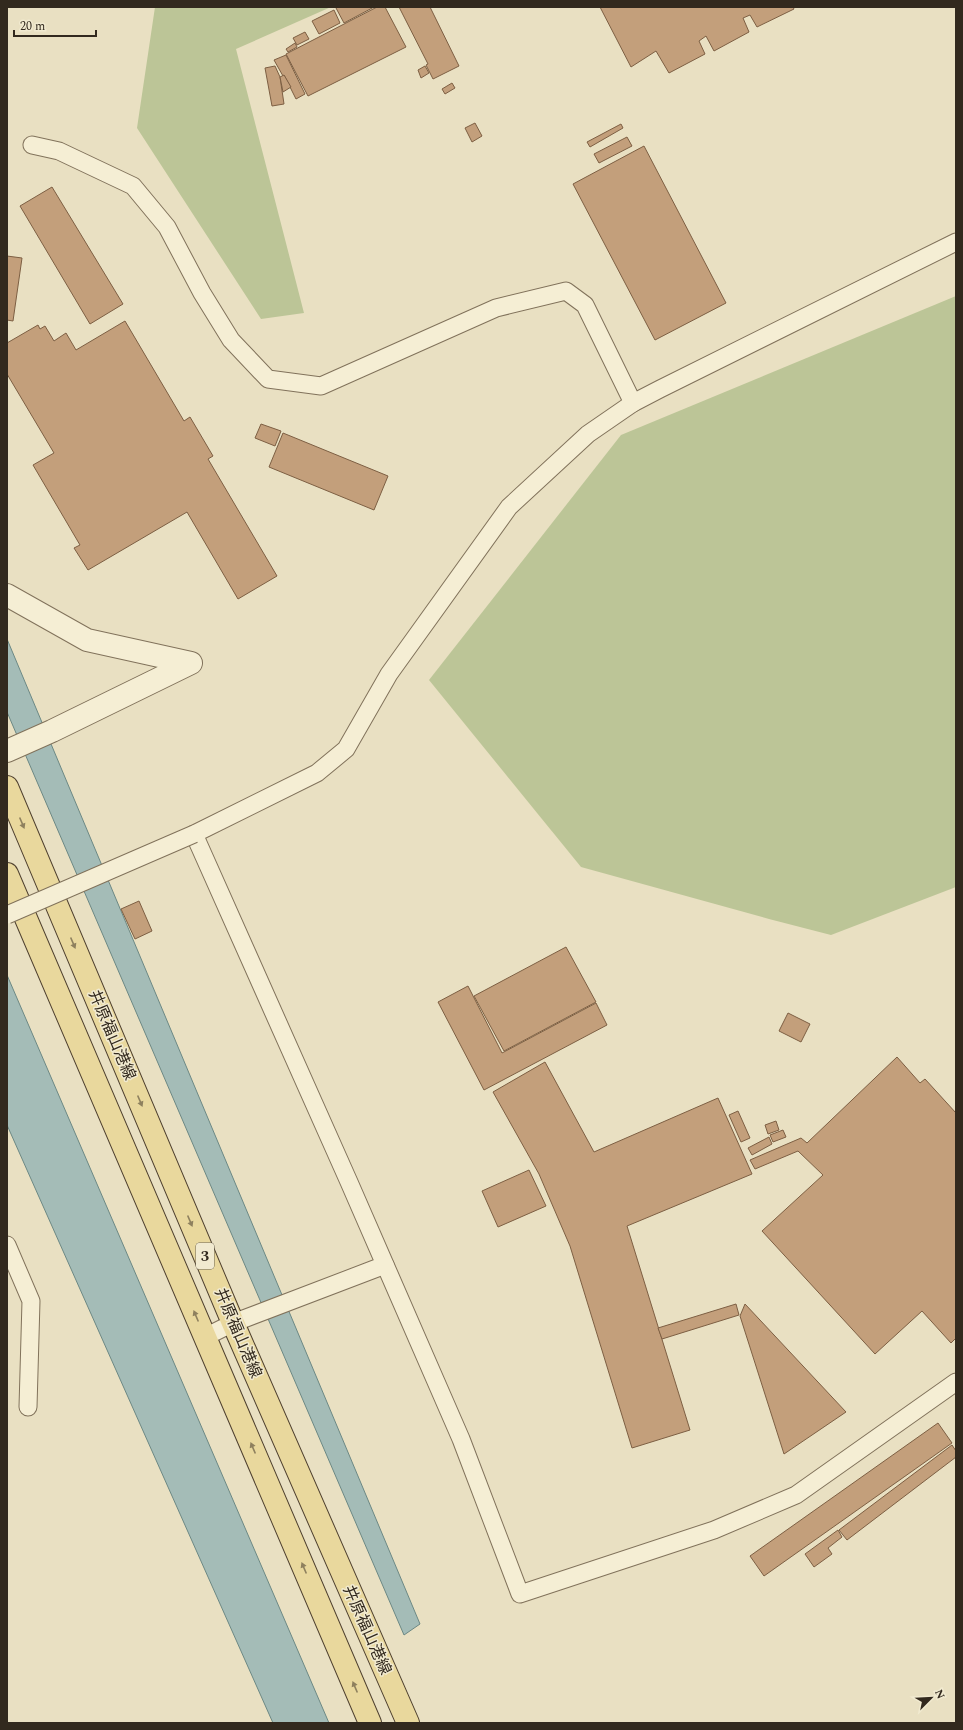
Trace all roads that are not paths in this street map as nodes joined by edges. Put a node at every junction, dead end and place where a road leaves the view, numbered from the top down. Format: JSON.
{"nodes":[{"id":1,"x":32,"y":145,"type":"dead end"},
{"id":2,"x":956,"y":242,"type":"edge"},
{"id":3,"x":633,"y":403,"type":"junction"},
{"id":4,"x":7,"y":595,"type":"edge"},
{"id":5,"x":10,"y":750,"type":"edge"},
{"id":6,"x":7,"y":787,"type":"edge"},
{"id":7,"x":194,"y":834,"type":"junction"},
{"id":8,"x":7,"y":874,"type":"edge"},
{"id":9,"x":7,"y":915,"type":"edge"},
{"id":10,"x":7,"y":1245,"type":"edge"},
{"id":11,"x":385,"y":1265,"type":"junction"},
{"id":12,"x":233,"y":1323,"type":"junction"},
{"id":13,"x":205,"y":1336,"type":"junction"},
{"id":14,"x":956,"y":1382,"type":"edge"},
{"id":15,"x":28,"y":1407,"type":"dead end"},
{"id":16,"x":370,"y":1723,"type":"edge"},
{"id":17,"x":408,"y":1723,"type":"edge"}],
"edges":[{"from":1,"to":3,"type":"lane"},
{"from":2,"to":3,"type":"lane"},
{"from":3,"to":7,"type":"lane"},
{"from":4,"to":5,"type":"street"},
{"from":6,"to":12,"type":"main road","name":"井原福山港線","number":"3","one_way":true},
{"from":7,"to":9,"type":"lane","bridge":true},
{"from":7,"to":11,"type":"lane"},
{"from":13,"to":8,"type":"main road","name":"井原福山港線","number":"3","one_way":true},
{"from":10,"to":15,"type":"lane"},
{"from":11,"to":12,"type":"lane"},
{"from":11,"to":14,"type":"lane"},
{"from":12,"to":13,"type":"lane"},
{"from":12,"to":17,"type":"main road","name":"井原福山港線","number":"3"},
{"from":16,"to":13,"type":"main road","name":"井原福山港線","number":"3","one_way":true}]}
